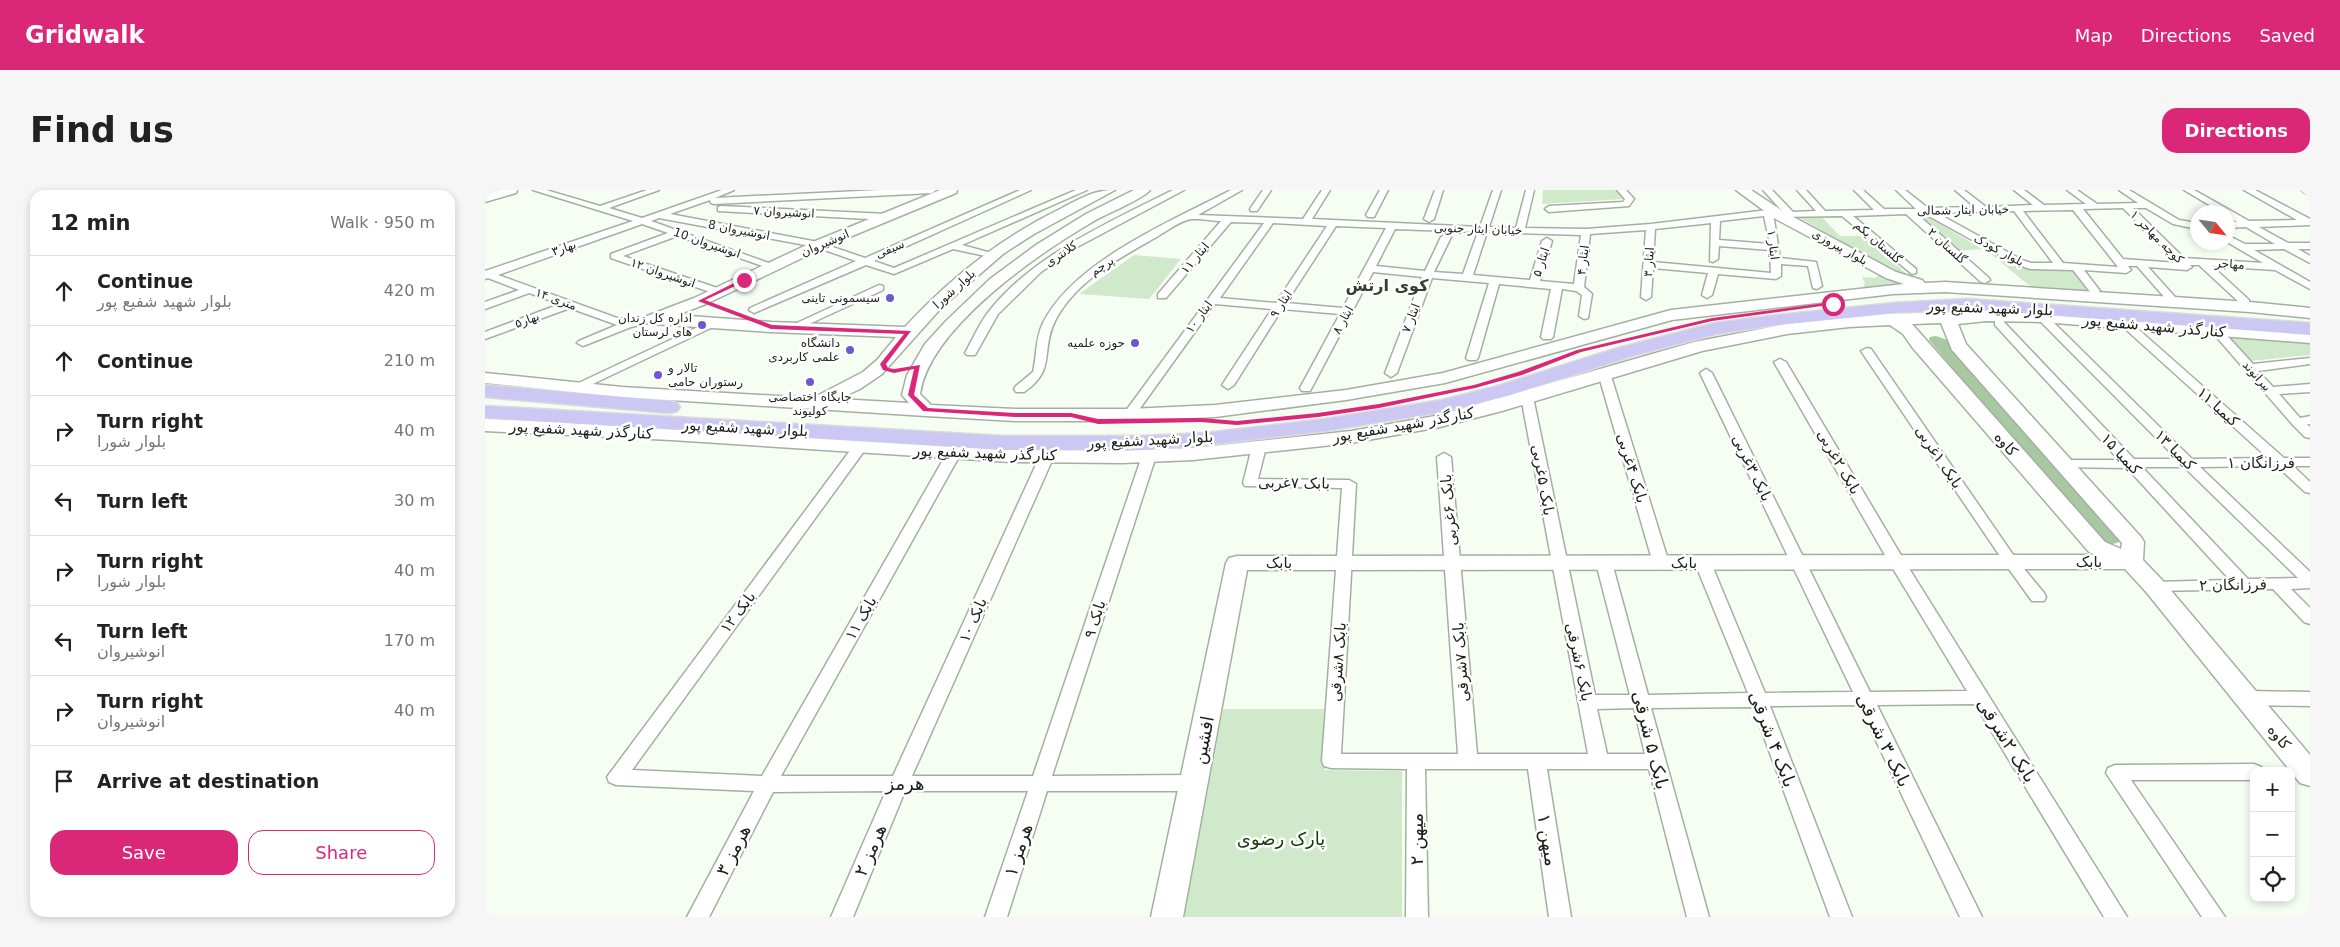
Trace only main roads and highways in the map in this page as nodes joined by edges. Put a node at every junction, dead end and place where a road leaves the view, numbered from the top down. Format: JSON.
{"nodes":[{"id":1,"x":495,"y":190,"type":"edge"},
{"id":2,"x":511,"y":190,"type":"edge"},
{"id":3,"x":951,"y":190,"type":"edge"},
{"id":4,"x":1109,"y":190,"type":"edge"},
{"id":5,"x":1731,"y":190,"type":"edge"},
{"id":6,"x":1742,"y":190,"type":"edge"},
{"id":7,"x":1140,"y":192,"type":"edge"},
{"id":8,"x":485,"y":193,"type":"edge"},
{"id":9,"x":485,"y":198,"type":"edge"},
{"id":10,"x":1779,"y":214,"type":"junction"},
{"id":11,"x":1882,"y":270,"type":"junction"},
{"id":12,"x":1858,"y":276,"type":"junction"},
{"id":13,"x":1987,"y":285,"type":"junction"},
{"id":14,"x":1945,"y":287,"type":"junction"},
{"id":15,"x":1841,"y":295,"type":"junction"},
{"id":16,"x":700,"y":301,"type":"junction"},
{"id":17,"x":1776,"y":302,"type":"junction"},
{"id":18,"x":1959,"y":316,"type":"junction"},
{"id":19,"x":2130,"y":316,"type":"junction"},
{"id":20,"x":2042,"y":317,"type":"junction"},
{"id":21,"x":1888,"y":319,"type":"junction"},
{"id":22,"x":2167,"y":319,"type":"junction"},
{"id":23,"x":1849,"y":322,"type":"junction"},
{"id":24,"x":2308,"y":324,"type":"edge"},
{"id":25,"x":771,"y":327,"type":"junction"},
{"id":26,"x":1715,"y":330,"type":"junction"},
{"id":27,"x":909,"y":332,"type":"junction"},
{"id":28,"x":1919,"y":343,"type":"junction"},
{"id":29,"x":1607,"y":344,"type":"junction"},
{"id":30,"x":1958,"y":346,"type":"junction"},
{"id":31,"x":883,"y":364,"type":"junction"},
{"id":32,"x":918,"y":366,"type":"junction"},
{"id":33,"x":485,"y":378,"type":"edge"},
{"id":34,"x":485,"y":391,"type":"edge"},
{"id":35,"x":812,"y":402,"type":"junction"},
{"id":36,"x":926,"y":410,"type":"junction"},
{"id":37,"x":485,"y":412,"type":"edge"},
{"id":38,"x":1071,"y":415,"type":"junction"},
{"id":39,"x":561,"y":417,"type":"junction"},
{"id":40,"x":1237,"y":423,"type":"junction"},
{"id":41,"x":485,"y":425,"type":"edge"},
{"id":42,"x":623,"y":432,"type":"junction"},
{"id":43,"x":2131,"y":562,"type":"junction"},
{"id":44,"x":1237,"y":563,"type":"joint"},
{"id":45,"x":2303,"y":772,"type":"edge"},
{"id":46,"x":1167,"y":917,"type":"edge"}],
"edges":[{"from":1,"to":8,"type":"main road"},
{"from":2,"to":9,"type":"main road"},
{"from":3,"to":16,"type":"main road","name":"انوشیروان"},
{"from":4,"to":27,"type":"main road","name":"بلوار شورا"},
{"from":5,"to":10,"type":"main road","name":"بلوار پیروزی"},
{"from":6,"to":10,"type":"main road","name":"بلوار پیروزی"},
{"from":7,"to":32,"type":"main road","name":"بلوار شورا"},
{"from":10,"to":11,"type":"main road","name":"بلوار پیروزی"},
{"from":10,"to":12,"type":"main road","name":"بلوار پیروزی"},
{"from":11,"to":12,"type":"main road"},
{"from":11,"to":14,"type":"main road","name":"بلوار پیروزی"},
{"from":12,"to":15,"type":"main road","name":"بلوار پیروزی"},
{"from":13,"to":14,"type":"main road"},
{"from":13,"to":19,"type":"main road"},
{"from":13,"to":24,"type":"main road"},
{"from":14,"to":15,"type":"main road"},
{"from":15,"to":17,"type":"main road"},
{"from":16,"to":25,"type":"main road"},
{"from":16,"to":25,"type":"main road","name":"انوشیروان"},
{"from":17,"to":29,"type":"main road"},
{"from":17,"to":38,"type":"main road"},
{"from":18,"to":20,"type":"main road","name":"کنارگذر شهید شفیع پور"},
{"from":18,"to":21,"type":"main road","name":"کنارگذر شهید شفیع پور"},
{"from":18,"to":30,"type":"main road","name":"کاوه"},
{"from":19,"to":20,"type":"main road","name":"کنارگذر شهید شفیع پور"},
{"from":19,"to":24,"type":"main road","name":"بلوار شهید شفیع پور"},
{"from":19,"to":24,"type":"main road","name":"کنارگذر شهید شفیع پور"},
{"from":19,"to":29,"type":"main road","name":"بلوار شهید شفیع پور"},
{"from":20,"to":22,"type":"main road"},
{"from":21,"to":23,"type":"main road","name":"کنارگذر شهید شفیع پور"},
{"from":21,"to":28,"type":"main road","name":"کاوه"},
{"from":22,"to":24,"type":"main road","name":"بلوار شهید شفیع پور"},
{"from":22,"to":26,"type":"main road","name":"بلوار شهید شفیع پور"},
{"from":23,"to":26,"type":"main road"},
{"from":23,"to":42,"type":"main road","name":"کنارگذر شهید شفیع پور"},
{"from":25,"to":27,"type":"main road"},
{"from":26,"to":39,"type":"main road","name":"بلوار شهید شفیع پور"},
{"from":27,"to":31,"type":"main road","name":"بلوار شورا"},
{"from":28,"to":30,"type":"main road"},
{"from":28,"to":43,"type":"main road","name":"کاوه"},
{"from":29,"to":40,"type":"main road","name":"بلوار شهید شفیع پور"},
{"from":30,"to":43,"type":"main road","name":"کاوه"},
{"from":31,"to":32,"type":"main road"},
{"from":31,"to":35,"type":"main road","name":"بلوار شورا"},
{"from":32,"to":36,"type":"main road","name":"بلوار شورا"},
{"from":33,"to":35,"type":"main road"},
{"from":34,"to":40,"type":"main road","name":"بلوار شهید شفیع پور"},
{"from":35,"to":36,"type":"main road"},
{"from":36,"to":38,"type":"main road"},
{"from":37,"to":39,"type":"main road","name":"بلوار شهید شفیع پور"},
{"from":38,"to":40,"type":"main road"},
{"from":39,"to":42,"type":"main road"},
{"from":41,"to":42,"type":"main road","name":"کنارگذر شهید شفیع پور"},
{"from":43,"to":44,"type":"main road","name":"بابک"},
{"from":43,"to":45,"type":"main road","name":"کاوه"},
{"from":44,"to":46,"type":"main road","name":"افشین"}]}
